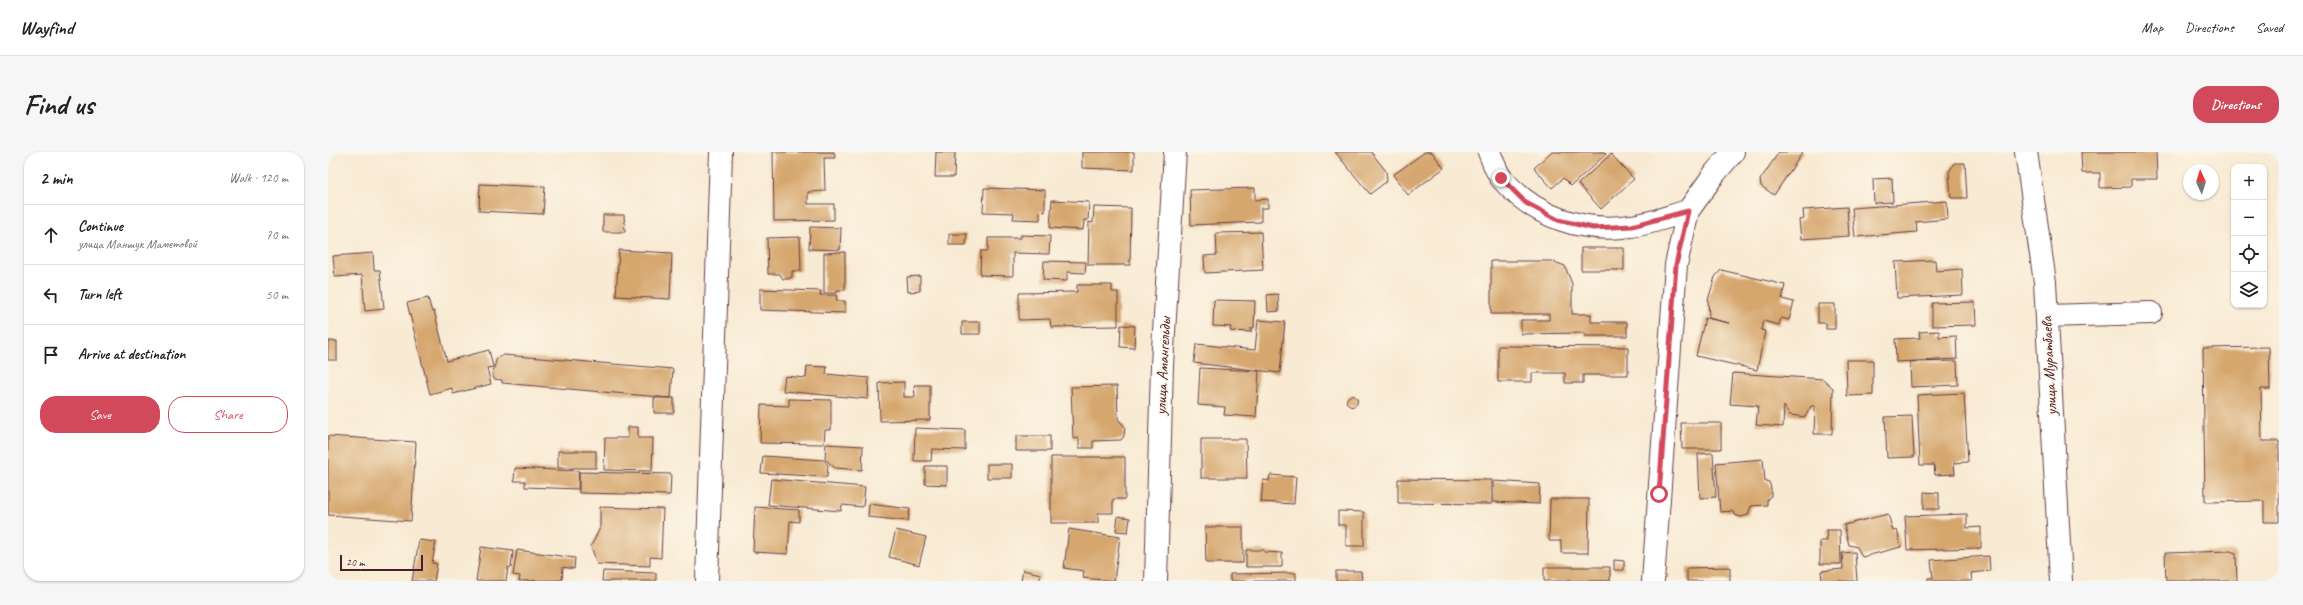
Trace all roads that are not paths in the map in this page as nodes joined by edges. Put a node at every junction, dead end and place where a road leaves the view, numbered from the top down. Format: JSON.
{"nodes":[{"id":1,"x":720,"y":152,"type":"edge"},
{"id":2,"x":1175,"y":152,"type":"edge"},
{"id":3,"x":1489,"y":152,"type":"edge"},
{"id":4,"x":1733,"y":152,"type":"edge"},
{"id":5,"x":2026,"y":152,"type":"edge"},
{"id":6,"x":1688,"y":211,"type":"junction"},
{"id":7,"x":2151,"y":313,"type":"dead end"},
{"id":8,"x":2047,"y":316,"type":"junction"},
{"id":9,"x":707,"y":581,"type":"edge"},
{"id":10,"x":1156,"y":581,"type":"edge"},
{"id":11,"x":1653,"y":581,"type":"edge"},
{"id":12,"x":2061,"y":581,"type":"edge"}],
"edges":[{"from":1,"to":9,"type":"street"},
{"from":2,"to":10,"type":"street","name":"улица Амангельды"},
{"from":3,"to":6,"type":"street"},
{"from":4,"to":6,"type":"street"},
{"from":5,"to":8,"type":"street","name":"улица Муратбаева"},
{"from":6,"to":11,"type":"street"},
{"from":7,"to":8,"type":"street"},
{"from":8,"to":12,"type":"street","name":"улица Муратбаева"}]}
